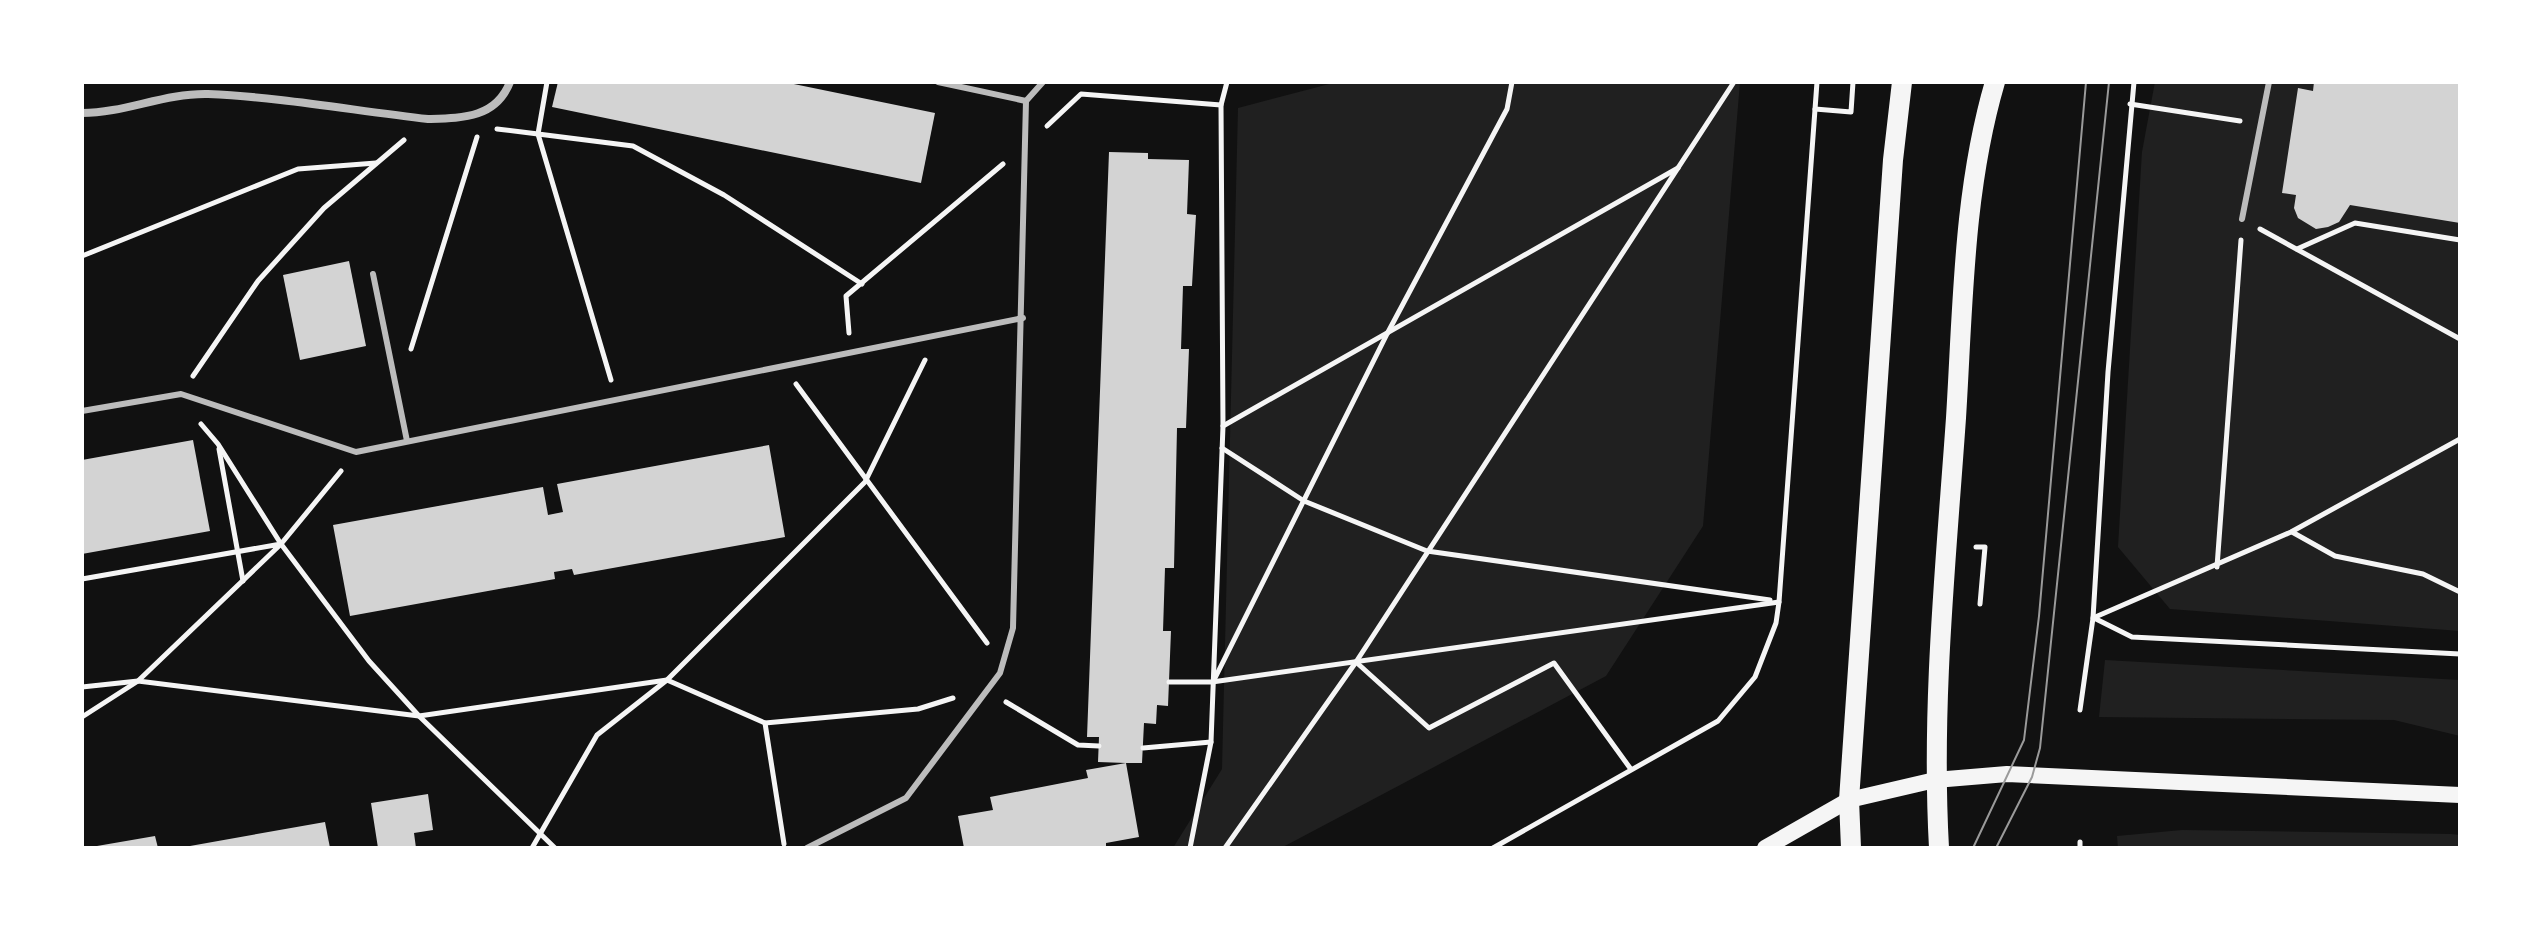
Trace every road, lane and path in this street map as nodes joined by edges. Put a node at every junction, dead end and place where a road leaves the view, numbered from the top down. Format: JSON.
{"nodes":[{"id":1,"x":510,"y":82,"type":"edge"},
{"id":2,"x":547,"y":82,"type":"edge"},
{"id":3,"x":938,"y":82,"type":"edge"},
{"id":4,"x":1043,"y":82,"type":"edge"},
{"id":5,"x":1227,"y":82,"type":"edge"},
{"id":6,"x":1512,"y":82,"type":"edge"},
{"id":7,"x":1734,"y":82,"type":"edge"},
{"id":8,"x":1817,"y":82,"type":"edge"},
{"id":9,"x":1853,"y":82,"type":"edge"},
{"id":10,"x":1902,"y":82,"type":"edge"},
{"id":11,"x":1995,"y":82,"type":"edge"},
{"id":12,"x":2134,"y":82,"type":"edge"},
{"id":13,"x":2269,"y":82,"type":"edge"},
{"id":14,"x":1026,"y":101,"type":"junction"},
{"id":15,"x":2130,"y":104,"type":"junction"},
{"id":16,"x":1815,"y":109,"type":"junction"},
{"id":17,"x":82,"y":113,"type":"edge"},
{"id":18,"x":428,"y":119,"type":"junction"},
{"id":19,"x":2232,"y":120,"type":"dead end"},
{"id":20,"x":495,"y":129,"type":"dead end"},
{"id":21,"x":538,"y":134,"type":"junction"},
{"id":22,"x":377,"y":163,"type":"junction"},
{"id":23,"x":1680,"y":166,"type":"junction"},
{"id":24,"x":2242,"y":219,"type":"junction"},
{"id":25,"x":2460,"y":240,"type":"edge"},
{"id":26,"x":2297,"y":249,"type":"junction"},
{"id":27,"x":82,"y":256,"type":"edge"},
{"id":28,"x":373,"y":274,"type":"dead end"},
{"id":29,"x":862,"y":284,"type":"dead end"},
{"id":30,"x":1023,"y":318,"type":"junction"},
{"id":31,"x":1387,"y":334,"type":"junction"},
{"id":32,"x":936,"y":336,"type":"junction"},
{"id":33,"x":2460,"y":339,"type":"edge"},
{"id":34,"x":784,"y":367,"type":"junction"},
{"id":35,"x":181,"y":394,"type":"junction"},
{"id":36,"x":617,"y":400,"type":"junction"},
{"id":37,"x":82,"y":411,"type":"edge"},
{"id":38,"x":1223,"y":426,"type":"junction"},
{"id":39,"x":2460,"y":439,"type":"edge"},
{"id":40,"x":407,"y":441,"type":"junction"},
{"id":41,"x":218,"y":444,"type":"junction"},
{"id":42,"x":1222,"y":448,"type":"junction"},
{"id":43,"x":865,"y":482,"type":"junction"},
{"id":44,"x":1304,"y":501,"type":"junction"},
{"id":45,"x":2291,"y":532,"type":"junction"},
{"id":46,"x":281,"y":544,"type":"junction"},
{"id":47,"x":1985,"y":547,"type":"dead end"},
{"id":48,"x":1427,"y":551,"type":"junction"},
{"id":49,"x":238,"y":552,"type":"junction"},
{"id":50,"x":2217,"y":567,"type":"junction"},
{"id":51,"x":82,"y":579,"type":"edge"},
{"id":52,"x":243,"y":581,"type":"junction"},
{"id":53,"x":2460,"y":592,"type":"edge"},
{"id":54,"x":1779,"y":602,"type":"junction"},
{"id":55,"x":1980,"y":604,"type":"dead end"},
{"id":56,"x":2093,"y":618,"type":"junction"},
{"id":57,"x":2460,"y":654,"type":"edge"},
{"id":58,"x":1356,"y":662,"type":"junction"},
{"id":59,"x":1002,"y":663,"type":"junction"},
{"id":60,"x":667,"y":680,"type":"junction"},
{"id":61,"x":138,"y":681,"type":"junction"},
{"id":62,"x":1169,"y":682,"type":"dead end"},
{"id":63,"x":1212,"y":682,"type":"junction"},
{"id":64,"x":82,"y":687,"type":"edge"},
{"id":65,"x":985,"y":689,"type":"junction"},
{"id":66,"x":2080,"y":710,"type":"dead end"},
{"id":67,"x":419,"y":716,"type":"junction"},
{"id":68,"x":82,"y":717,"type":"edge"},
{"id":69,"x":765,"y":723,"type":"junction"},
{"id":70,"x":1211,"y":742,"type":"junction"},
{"id":71,"x":1099,"y":746,"type":"dead end"},
{"id":72,"x":1143,"y":748,"type":"dead end"},
{"id":73,"x":1630,"y":768,"type":"junction"},
{"id":74,"x":1935,"y":780,"type":"junction"},
{"id":75,"x":2460,"y":795,"type":"edge"},
{"id":76,"x":1849,"y":800,"type":"junction"},
{"id":77,"x":542,"y":832,"type":"junction"},
{"id":78,"x":532,"y":848,"type":"edge"},
{"id":79,"x":555,"y":848,"type":"edge"},
{"id":80,"x":785,"y":848,"type":"edge"},
{"id":81,"x":807,"y":848,"type":"edge"},
{"id":82,"x":1190,"y":848,"type":"edge"},
{"id":83,"x":1225,"y":848,"type":"edge"},
{"id":84,"x":1493,"y":848,"type":"edge"},
{"id":85,"x":1765,"y":848,"type":"edge"},
{"id":86,"x":1851,"y":848,"type":"edge"},
{"id":87,"x":1939,"y":848,"type":"edge"}],
"edges":[{"from":1,"to":18,"type":"street"},
{"from":2,"to":21,"type":"path"},
{"from":3,"to":14,"type":"lane"},
{"from":4,"to":14,"type":"lane"},
{"from":5,"to":38,"type":"path"},
{"from":6,"to":31,"type":"path"},
{"from":7,"to":23,"type":"path"},
{"from":8,"to":16,"type":"path"},
{"from":9,"to":16,"type":"path"},
{"from":10,"to":76,"type":"main road"},
{"from":11,"to":74,"type":"main road"},
{"from":12,"to":15,"type":"path"},
{"from":13,"to":24,"type":"lane"},
{"from":14,"to":30,"type":"lane"},
{"from":15,"to":19,"type":"path"},
{"from":15,"to":56,"type":"path"},
{"from":16,"to":54,"type":"path"},
{"from":17,"to":18,"type":"street"},
{"from":18,"to":22,"type":"path"},
{"from":20,"to":21,"type":"path"},
{"from":21,"to":29,"type":"path"},
{"from":21,"to":36,"type":"path"},
{"from":22,"to":27,"type":"path"},
{"from":22,"to":35,"type":"path"},
{"from":23,"to":31,"type":"path"},
{"from":23,"to":48,"type":"path"},
{"from":24,"to":26,"type":"path"},
{"from":24,"to":50,"type":"path"},
{"from":25,"to":26,"type":"path"},
{"from":26,"to":33,"type":"path"},
{"from":28,"to":40,"type":"lane"},
{"from":30,"to":32,"type":"lane"},
{"from":30,"to":59,"type":"lane"},
{"from":31,"to":38,"type":"path"},
{"from":31,"to":44,"type":"path"},
{"from":32,"to":34,"type":"lane"},
{"from":32,"to":43,"type":"path"},
{"from":34,"to":36,"type":"lane"},
{"from":34,"to":43,"type":"path"},
{"from":35,"to":37,"type":"lane"},
{"from":35,"to":40,"type":"lane"},
{"from":35,"to":41,"type":"path"},
{"from":36,"to":40,"type":"lane"},
{"from":38,"to":42,"type":"path"},
{"from":39,"to":45,"type":"path"},
{"from":41,"to":46,"type":"path"},
{"from":41,"to":49,"type":"path"},
{"from":42,"to":44,"type":"path"},
{"from":42,"to":63,"type":"path"},
{"from":43,"to":59,"type":"path"},
{"from":43,"to":60,"type":"path"},
{"from":44,"to":48,"type":"path"},
{"from":44,"to":63,"type":"path"},
{"from":45,"to":50,"type":"path"},
{"from":45,"to":53,"type":"path"},
{"from":46,"to":49,"type":"path"},
{"from":46,"to":52,"type":"path"},
{"from":46,"to":67,"type":"path"},
{"from":47,"to":55,"type":"path"},
{"from":48,"to":54,"type":"path"},
{"from":48,"to":58,"type":"path"},
{"from":49,"to":51,"type":"path"},
{"from":49,"to":52,"type":"path"},
{"from":50,"to":56,"type":"path"},
{"from":52,"to":61,"type":"path"},
{"from":54,"to":58,"type":"path"},
{"from":54,"to":73,"type":"path"},
{"from":56,"to":57,"type":"path"},
{"from":56,"to":66,"type":"path"},
{"from":58,"to":63,"type":"path"},
{"from":58,"to":73,"type":"path"},
{"from":58,"to":83,"type":"path"},
{"from":59,"to":65,"type":"lane"},
{"from":60,"to":67,"type":"path"},
{"from":60,"to":69,"type":"path"},
{"from":60,"to":77,"type":"path"},
{"from":61,"to":64,"type":"path"},
{"from":61,"to":67,"type":"path"},
{"from":61,"to":68,"type":"path"},
{"from":62,"to":63,"type":"path"},
{"from":63,"to":70,"type":"path"},
{"from":65,"to":69,"type":"path"},
{"from":65,"to":71,"type":"path"},
{"from":65,"to":81,"type":"lane"},
{"from":67,"to":77,"type":"path"},
{"from":69,"to":80,"type":"path"},
{"from":70,"to":72,"type":"path"},
{"from":70,"to":82,"type":"path"},
{"from":73,"to":84,"type":"path"},
{"from":74,"to":75,"type":"main road"},
{"from":74,"to":76,"type":"main road"},
{"from":74,"to":87,"type":"main road"},
{"from":76,"to":85,"type":"main road"},
{"from":76,"to":86,"type":"main road"},
{"from":77,"to":78,"type":"path"},
{"from":77,"to":79,"type":"path"}]}
